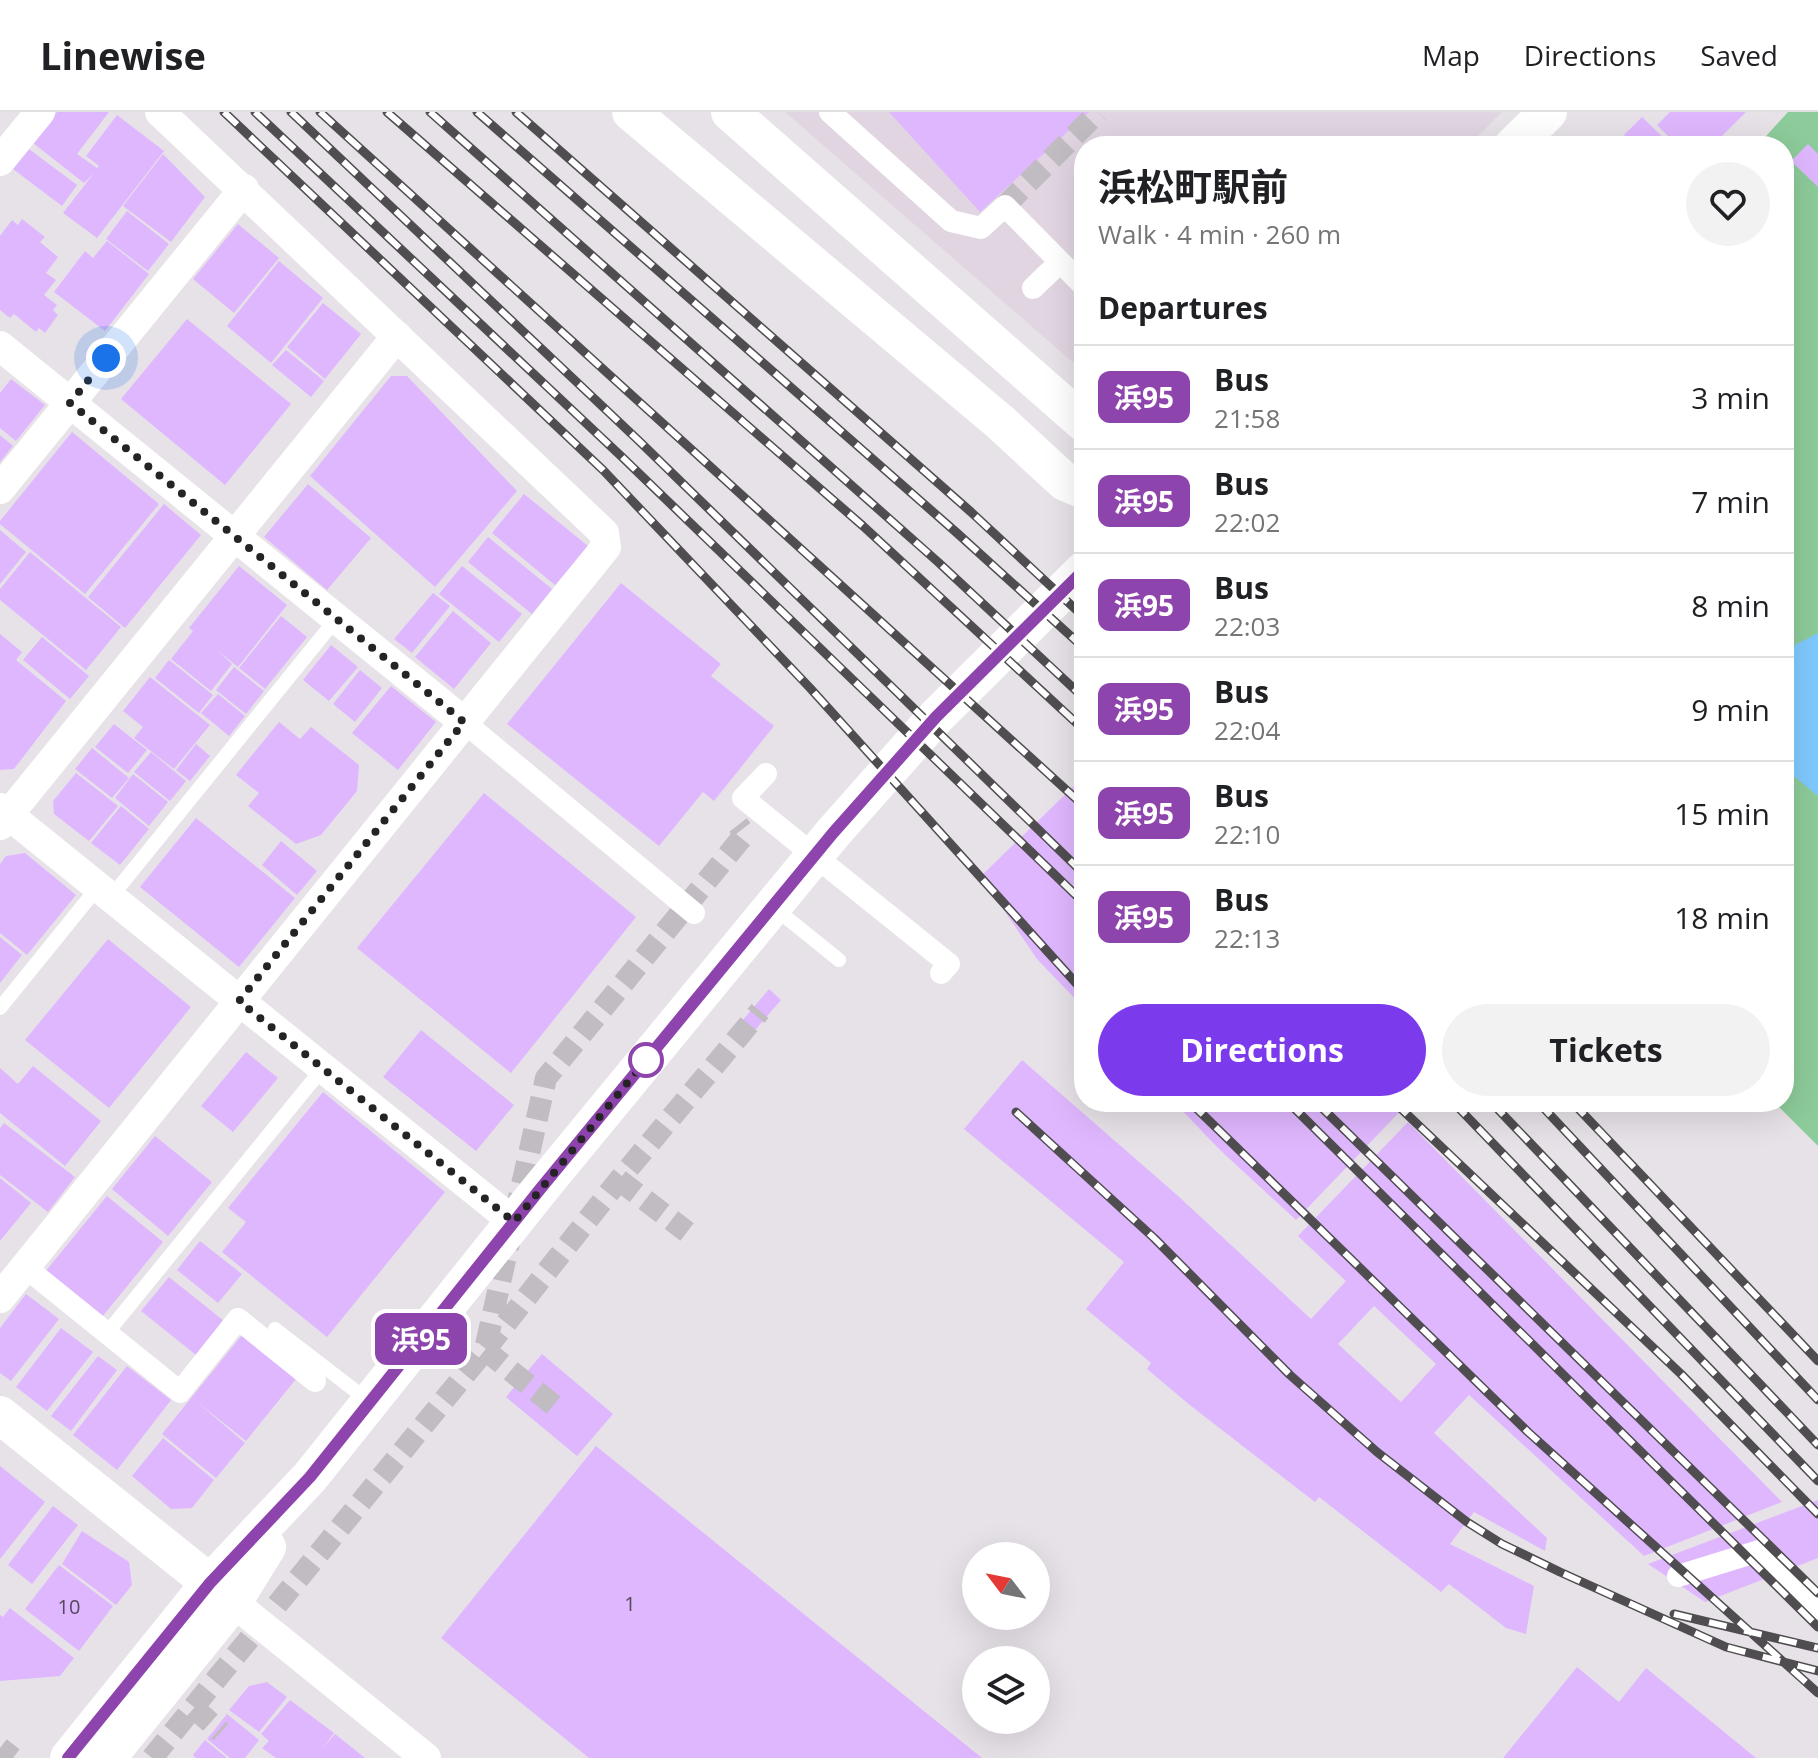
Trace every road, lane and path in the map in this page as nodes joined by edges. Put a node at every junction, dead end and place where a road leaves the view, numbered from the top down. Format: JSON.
{"nodes":[{"id":1,"x":40,"y":112,"type":"edge"},
{"id":2,"x":160,"y":112,"type":"edge"},
{"id":3,"x":631,"y":112,"type":"edge"},
{"id":4,"x":730,"y":112,"type":"edge"},
{"id":5,"x":830,"y":112,"type":"edge"},
{"id":6,"x":1548,"y":112,"type":"edge"},
{"id":7,"x":1523,"y":136,"type":"edge"},
{"id":8,"x":0,"y":161,"type":"edge"},
{"id":9,"x":244,"y":189,"type":"junction"},
{"id":10,"x":1060,"y":262,"type":"junction"},
{"id":11,"x":1074,"y":276,"type":"edge"},
{"id":12,"x":1033,"y":288,"type":"dead end"},
{"id":13,"x":397,"y":336,"type":"junction"},
{"id":14,"x":0,"y":346,"type":"edge"},
{"id":15,"x":70,"y":403,"type":"junction"},
{"id":16,"x":1074,"y":414,"type":"edge"},
{"id":17,"x":1074,"y":486,"type":"edge"},
{"id":18,"x":0,"y":489,"type":"edge"},
{"id":19,"x":235,"y":536,"type":"junction"},
{"id":20,"x":1074,"y":580,"type":"edge"},
{"id":21,"x":337,"y":618,"type":"junction"},
{"id":22,"x":464,"y":722,"type":"junction"},
{"id":23,"x":766,"y":774,"type":"dead end"},
{"id":24,"x":3,"y":816,"type":"edge"},
{"id":25,"x":104,"y":892,"type":"junction"},
{"id":26,"x":772,"y":906,"type":"junction"},
{"id":27,"x":694,"y":913,"type":"dead end"},
{"id":28,"x":839,"y":960,"type":"dead end"},
{"id":29,"x":941,"y":973,"type":"dead end"},
{"id":30,"x":239,"y":1001,"type":"junction"},
{"id":31,"x":0,"y":1008,"type":"edge"},
{"id":32,"x":323,"y":1068,"type":"junction"},
{"id":33,"x":514,"y":1222,"type":"junction"},
{"id":34,"x":25,"y":1267,"type":"junction"},
{"id":35,"x":0,"y":1298,"type":"edge"},
{"id":36,"x":275,"y":1329,"type":"dead end"},
{"id":37,"x":107,"y":1333,"type":"junction"},
{"id":38,"x":315,"y":1381,"type":"dead end"},
{"id":39,"x":370,"y":1403,"type":"junction"},
{"id":40,"x":0,"y":1415,"type":"edge"},
{"id":41,"x":1678,"y":1576,"type":"dead end"},
{"id":42,"x":222,"y":1593,"type":"junction"},
{"id":43,"x":1818,"y":1608,"type":"edge"},
{"id":44,"x":69,"y":1758,"type":"edge"},
{"id":45,"x":107,"y":1758,"type":"edge"},
{"id":46,"x":426,"y":1758,"type":"edge"}],
"edges":[{"from":1,"to":8,"type":"street"},
{"from":2,"to":9,"type":"street"},
{"from":3,"to":17,"type":"street"},
{"from":4,"to":16,"type":"street"},
{"from":5,"to":10,"type":"street"},
{"from":6,"to":7,"type":"street"},
{"from":9,"to":13,"type":"street"},
{"from":9,"to":15,"type":"street"},
{"from":10,"to":11,"type":"street"},
{"from":10,"to":12,"type":"street"},
{"from":13,"to":19,"type":"street"},
{"from":13,"to":22,"type":"street"},
{"from":14,"to":15,"type":"street"},
{"from":15,"to":18,"type":"street"},
{"from":15,"to":19,"type":"street"},
{"from":19,"to":21,"type":"street"},
{"from":19,"to":24,"type":"street"},
{"from":20,"to":26,"type":"street"},
{"from":21,"to":22,"type":"street"},
{"from":21,"to":25,"type":"lane"},
{"from":22,"to":27,"type":"street"},
{"from":22,"to":30,"type":"street"},
{"from":23,"to":29,"type":"street"},
{"from":24,"to":25,"type":"street"},
{"from":25,"to":30,"type":"street"},
{"from":25,"to":31,"type":"lane"},
{"from":26,"to":28,"type":"lane"},
{"from":26,"to":33,"type":"street"},
{"from":30,"to":32,"type":"street"},
{"from":30,"to":34,"type":"street"},
{"from":32,"to":33,"type":"street"},
{"from":32,"to":37,"type":"lane"},
{"from":33,"to":39,"type":"street"},
{"from":34,"to":35,"type":"street"},
{"from":34,"to":37,"type":"street"},
{"from":36,"to":39,"type":"lane"},
{"from":37,"to":38,"type":"street"},
{"from":39,"to":42,"type":"street"},
{"from":40,"to":42,"type":"street"},
{"from":41,"to":43,"type":"street"},
{"from":42,"to":44,"type":"street"},
{"from":42,"to":45,"type":"street"},
{"from":42,"to":46,"type":"street"}]}
